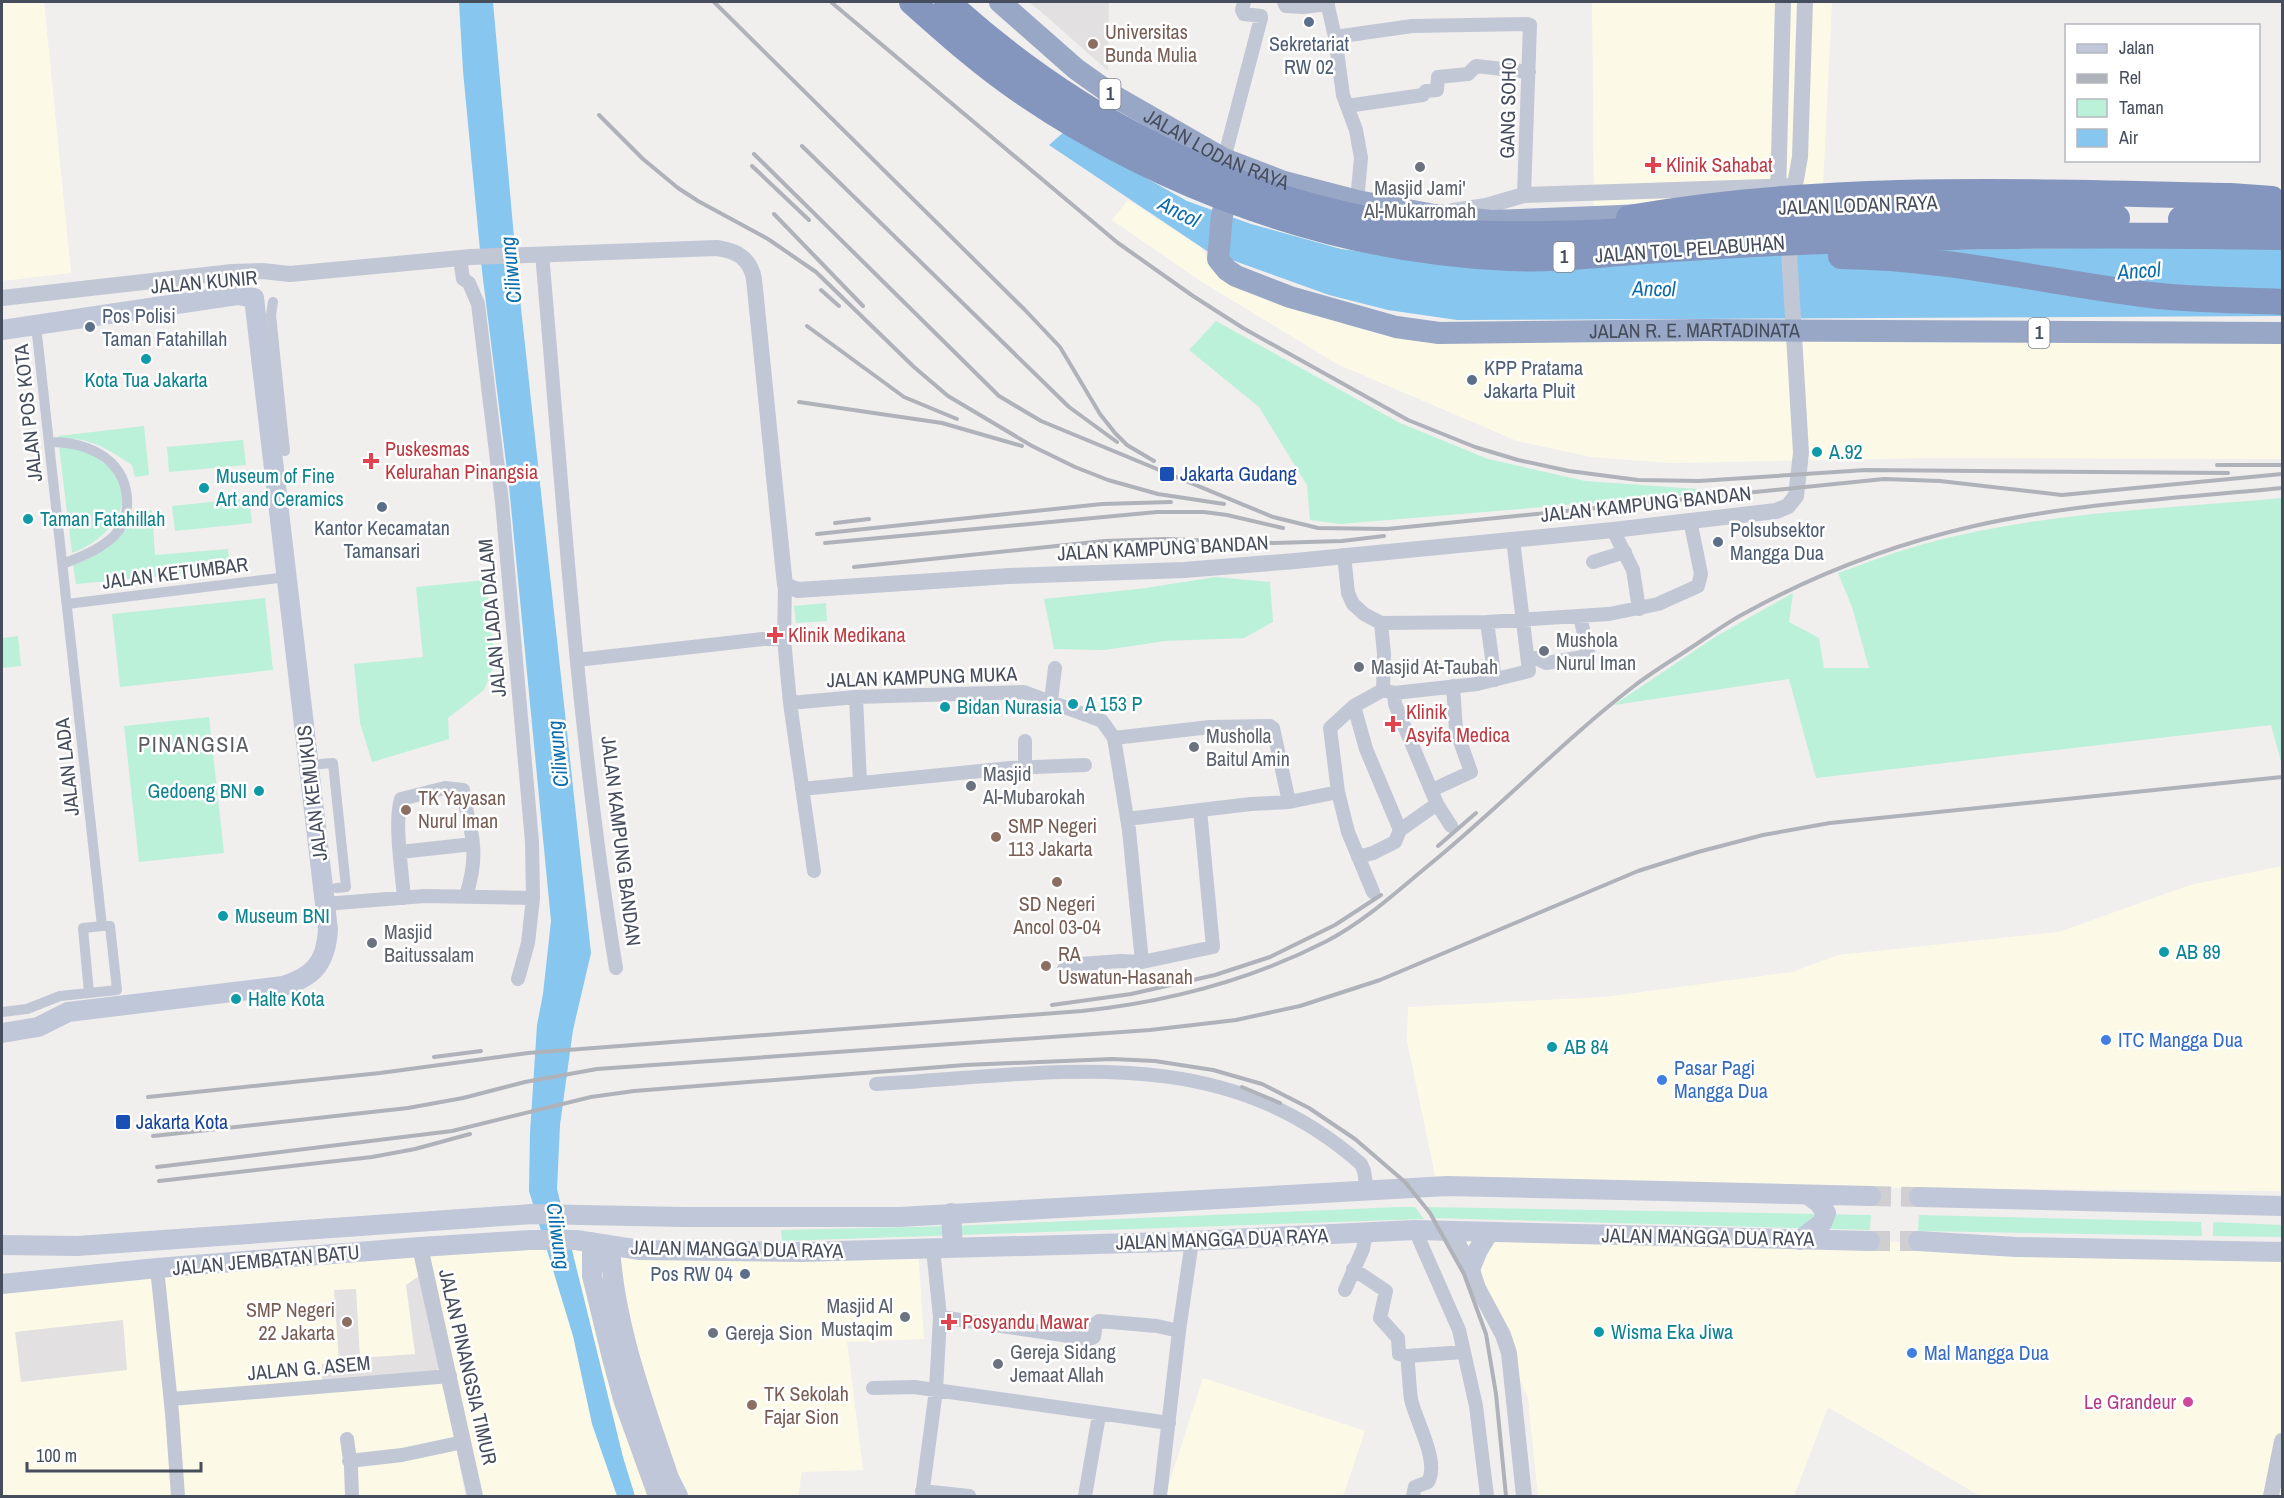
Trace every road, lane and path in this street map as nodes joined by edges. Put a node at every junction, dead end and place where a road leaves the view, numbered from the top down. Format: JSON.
{"nodes":[{"id":1,"x":912,"y":2,"type":"edge"},
{"id":2,"x":947,"y":2,"type":"edge"},
{"id":3,"x":1000,"y":2,"type":"edge"},
{"id":4,"x":1244,"y":2,"type":"edge"},
{"id":5,"x":1284,"y":2,"type":"edge"},
{"id":6,"x":1783,"y":2,"type":"edge"},
{"id":7,"x":1805,"y":2,"type":"edge"},
{"id":8,"x":1328,"y":3,"type":"edge"},
{"id":9,"x":1335,"y":37,"type":"junction"},
{"id":10,"x":1529,"y":72,"type":"junction"},
{"id":11,"x":1347,"y":106,"type":"junction"},
{"id":12,"x":1231,"y":166,"type":"junction"},
{"id":13,"x":1524,"y":195,"type":"junction"},
{"id":14,"x":1357,"y":201,"type":"junction"},
{"id":15,"x":1786,"y":202,"type":"junction"},
{"id":16,"x":2279,"y":205,"type":"edge"},
{"id":17,"x":1434,"y":215,"type":"junction"},
{"id":18,"x":1574,"y":233,"type":"junction"},
{"id":19,"x":2283,"y":237,"type":"edge"},
{"id":20,"x":534,"y":254,"type":"junction"},
{"id":21,"x":466,"y":257,"type":"junction"},
{"id":22,"x":1559,"y":257,"type":"junction"},
{"id":23,"x":249,"y":296,"type":"joint"},
{"id":24,"x":2,"y":300,"type":"edge"},
{"id":25,"x":273,"y":302,"type":"dead end"},
{"id":26,"x":2283,"y":302,"type":"edge"},
{"id":27,"x":36,"y":325,"type":"junction"},
{"id":28,"x":1795,"y":327,"type":"junction"},
{"id":29,"x":2,"y":330,"type":"edge"},
{"id":30,"x":2283,"y":333,"type":"edge"},
{"id":31,"x":50,"y":442,"type":"junction"},
{"id":32,"x":285,"y":451,"type":"dead end"},
{"id":33,"x":1690,"y":520,"type":"junction"},
{"id":34,"x":1613,"y":530,"type":"junction"},
{"id":35,"x":1513,"y":540,"type":"junction"},
{"id":36,"x":1624,"y":552,"type":"junction"},
{"id":37,"x":1344,"y":555,"type":"junction"},
{"id":38,"x":1593,"y":561,"type":"dead end"},
{"id":39,"x":63,"y":564,"type":"junction"},
{"id":40,"x":287,"y":578,"type":"junction"},
{"id":41,"x":785,"y":585,"type":"junction"},
{"id":42,"x":67,"y":604,"type":"junction"},
{"id":43,"x":1639,"y":609,"type":"junction"},
{"id":44,"x":1580,"y":616,"type":"junction"},
{"id":45,"x":1523,"y":621,"type":"junction"},
{"id":46,"x":1486,"y":622,"type":"junction"},
{"id":47,"x":1382,"y":623,"type":"junction"},
{"id":48,"x":784,"y":639,"type":"junction"},
{"id":49,"x":1528,"y":658,"type":"junction"},
{"id":50,"x":578,"y":660,"type":"junction"},
{"id":51,"x":1055,"y":668,"type":"dead end"},
{"id":52,"x":1495,"y":680,"type":"junction"},
{"id":53,"x":1453,"y":686,"type":"junction"},
{"id":54,"x":1389,"y":691,"type":"junction"},
{"id":55,"x":856,"y":697,"type":"junction"},
{"id":56,"x":1051,"y":701,"type":"junction"},
{"id":57,"x":790,"y":703,"type":"junction"},
{"id":58,"x":1354,"y":706,"type":"junction"},
{"id":59,"x":1114,"y":738,"type":"junction"},
{"id":60,"x":1025,"y":741,"type":"dead end"},
{"id":61,"x":321,"y":764,"type":"dead end"},
{"id":62,"x":1084,"y":765,"type":"dead end"},
{"id":63,"x":1025,"y":768,"type":"junction"},
{"id":64,"x":860,"y":782,"type":"junction"},
{"id":65,"x":802,"y":789,"type":"junction"},
{"id":66,"x":1432,"y":790,"type":"junction"},
{"id":67,"x":1338,"y":792,"type":"junction"},
{"id":68,"x":1289,"y":802,"type":"junction"},
{"id":69,"x":1437,"y":804,"type":"junction"},
{"id":70,"x":1200,"y":810,"type":"junction"},
{"id":71,"x":1127,"y":819,"type":"junction"},
{"id":72,"x":1451,"y":826,"type":"dead end"},
{"id":73,"x":1400,"y":831,"type":"junction"},
{"id":74,"x":473,"y":844,"type":"junction"},
{"id":75,"x":400,"y":852,"type":"junction"},
{"id":76,"x":1358,"y":857,"type":"junction"},
{"id":77,"x":814,"y":871,"type":"dead end"},
{"id":78,"x":1373,"y":892,"type":"dead end"},
{"id":79,"x":330,"y":896,"type":"junction"},
{"id":80,"x":466,"y":896,"type":"junction"},
{"id":81,"x":404,"y":898,"type":"junction"},
{"id":82,"x":533,"y":898,"type":"junction"},
{"id":83,"x":102,"y":927,"type":"junction"},
{"id":84,"x":1142,"y":962,"type":"junction"},
{"id":85,"x":616,"y":968,"type":"dead end"},
{"id":86,"x":1065,"y":969,"type":"dead end"},
{"id":87,"x":518,"y":979,"type":"dead end"},
{"id":88,"x":89,"y":993,"type":"junction"},
{"id":89,"x":2,"y":1012,"type":"edge"},
{"id":90,"x":2,"y":1033,"type":"edge"},
{"id":91,"x":876,"y":1084,"type":"dead end"},
{"id":92,"x":1366,"y":1190,"type":"junction"},
{"id":93,"x":1809,"y":1195,"type":"junction"},
{"id":94,"x":1871,"y":1196,"type":"tunnel mouth"},
{"id":95,"x":1919,"y":1197,"type":"tunnel mouth"},
{"id":96,"x":2283,"y":1206,"type":"edge"},
{"id":97,"x":951,"y":1213,"type":"junction"},
{"id":98,"x":532,"y":1214,"type":"joint"},
{"id":99,"x":1415,"y":1230,"type":"junction"},
{"id":100,"x":1451,"y":1231,"type":"junction"},
{"id":101,"x":1490,"y":1232,"type":"junction"},
{"id":102,"x":1366,"y":1233,"type":"junction"},
{"id":103,"x":530,"y":1240,"type":"joint"},
{"id":104,"x":1800,"y":1240,"type":"junction"},
{"id":105,"x":1192,"y":1241,"type":"junction"},
{"id":106,"x":1870,"y":1241,"type":"tunnel mouth"},
{"id":107,"x":1918,"y":1241,"type":"tunnel mouth"},
{"id":108,"x":592,"y":1242,"type":"junction"},
{"id":109,"x":2,"y":1245,"type":"edge"},
{"id":110,"x":77,"y":1246,"type":"junction"},
{"id":111,"x":420,"y":1247,"type":"junction"},
{"id":112,"x":953,"y":1248,"type":"junction"},
{"id":113,"x":933,"y":1249,"type":"junction"},
{"id":114,"x":2283,"y":1252,"type":"edge"},
{"id":115,"x":2,"y":1258,"type":"edge"},
{"id":116,"x":1471,"y":1268,"type":"junction"},
{"id":117,"x":157,"y":1269,"type":"junction"},
{"id":118,"x":1353,"y":1269,"type":"junction"},
{"id":119,"x":2,"y":1284,"type":"edge"},
{"id":120,"x":1345,"y":1290,"type":"dead end"},
{"id":121,"x":940,"y":1317,"type":"junction"},
{"id":122,"x":1179,"y":1331,"type":"junction"},
{"id":123,"x":1464,"y":1352,"type":"junction"},
{"id":124,"x":1407,"y":1356,"type":"junction"},
{"id":125,"x":450,"y":1376,"type":"junction"},
{"id":126,"x":873,"y":1388,"type":"dead end"},
{"id":127,"x":936,"y":1390,"type":"junction"},
{"id":128,"x":632,"y":1397,"type":"junction"},
{"id":129,"x":171,"y":1399,"type":"junction"},
{"id":130,"x":1099,"y":1415,"type":"junction"},
{"id":131,"x":1169,"y":1423,"type":"junction"},
{"id":132,"x":347,"y":1439,"type":"dead end"},
{"id":133,"x":2283,"y":1441,"type":"edge"},
{"id":134,"x":464,"y":1442,"type":"junction"},
{"id":135,"x":349,"y":1461,"type":"junction"},
{"id":136,"x":922,"y":1494,"type":"edge"},
{"id":137,"x":178,"y":1497,"type":"edge"},
{"id":138,"x":352,"y":1497,"type":"edge"},
{"id":139,"x":475,"y":1497,"type":"edge"},
{"id":140,"x":658,"y":1497,"type":"edge"},
{"id":141,"x":678,"y":1497,"type":"edge"},
{"id":142,"x":969,"y":1497,"type":"edge"},
{"id":143,"x":1084,"y":1497,"type":"edge"},
{"id":144,"x":1160,"y":1497,"type":"edge"},
{"id":145,"x":1413,"y":1497,"type":"edge"},
{"id":146,"x":1487,"y":1497,"type":"edge"},
{"id":147,"x":1524,"y":1497,"type":"edge"},
{"id":148,"x":2271,"y":1497,"type":"edge"}],
"edges":[{"from":1,"to":22,"type":"highway","name":"JALAN TOL PELABUHAN","number":"1"},
{"from":2,"to":18,"type":"highway","name":"JALAN TOL PELABUHAN","number":"1"},
{"from":3,"to":12,"type":"highway","name":"JALAN LODAN RAYA","number":"1"},
{"from":4,"to":12,"type":"street"},
{"from":5,"to":8,"type":"street"},
{"from":6,"to":15,"type":"street"},
{"from":7,"to":15,"type":"street"},
{"from":8,"to":9,"type":"street"},
{"from":9,"to":10,"type":"street","name":"GANG SOHO"},
{"from":9,"to":11,"type":"street"},
{"from":10,"to":11,"type":"street"},
{"from":10,"to":13,"type":"street","name":"GANG SOHO"},
{"from":11,"to":14,"type":"street"},
{"from":12,"to":14,"type":"highway","name":"JALAN LODAN RAYA","number":"1"},
{"from":12,"to":28,"type":"highway","name":"JALAN R. E. MARTADINATA","number":"1"},
{"from":13,"to":15,"type":"street","name":"JALAN LODAN RAYA"},
{"from":13,"to":17,"type":"street","name":"JALAN LODAN RAYA"},
{"from":14,"to":17,"type":"highway","name":"JALAN LODAN RAYA","number":"1"},
{"from":15,"to":16,"type":"highway","name":"JALAN LODAN RAYA","number":"1"},
{"from":15,"to":17,"type":"highway","name":"JALAN LODAN RAYA","number":"1"},
{"from":15,"to":28,"type":"street","name":"JALAN KAMPUNG BANDAN"},
{"from":16,"to":18,"type":"highway","name":"JALAN TOL PELABUHAN","number":"1"},
{"from":16,"to":18,"type":"highway"},
{"from":19,"to":22,"type":"highway","name":"JALAN TOL PELABUHAN","number":"1"},
{"from":20,"to":21,"type":"street","name":"JALAN KUNIR"},
{"from":20,"to":41,"type":"street"},
{"from":20,"to":50,"type":"street","name":"JALAN KAMPUNG BANDAN"},
{"from":21,"to":24,"type":"street","name":"JALAN KUNIR"},
{"from":21,"to":82,"type":"street","name":"JALAN LADA DALAM"},
{"from":22,"to":26,"type":"highway"},
{"from":23,"to":27,"type":"main road","name":"JALAN KUNIR"},
{"from":23,"to":40,"type":"main road","name":"JALAN KEMUKUS"},
{"from":25,"to":32,"type":"street"},
{"from":27,"to":29,"type":"main road","name":"JALAN KUNIR"},
{"from":27,"to":31,"type":"street","name":"JALAN POS KOTA"},
{"from":28,"to":30,"type":"highway","name":"JALAN R. E. MARTADINATA","number":"1"},
{"from":28,"to":33,"type":"street","name":"JALAN KAMPUNG BANDAN"},
{"from":31,"to":39,"type":"street","name":"JALAN POS KOTA"},
{"from":31,"to":39,"type":"street"},
{"from":33,"to":34,"type":"street","name":"JALAN KAMPUNG BANDAN"},
{"from":33,"to":43,"type":"street"},
{"from":34,"to":35,"type":"street","name":"JALAN KAMPUNG BANDAN"},
{"from":34,"to":36,"type":"street"},
{"from":35,"to":37,"type":"street","name":"JALAN KAMPUNG BANDAN"},
{"from":35,"to":45,"type":"street"},
{"from":36,"to":38,"type":"street"},
{"from":36,"to":43,"type":"street"},
{"from":37,"to":41,"type":"street","name":"JALAN KAMPUNG BANDAN"},
{"from":37,"to":47,"type":"street"},
{"from":39,"to":42,"type":"street","name":"JALAN POS KOTA"},
{"from":40,"to":42,"type":"street","name":"JALAN KETUMBAR"},
{"from":40,"to":79,"type":"main road","name":"JALAN KEMUKUS"},
{"from":41,"to":48,"type":"street"},
{"from":42,"to":83,"type":"street","name":"JALAN LADA"},
{"from":43,"to":44,"type":"street"},
{"from":44,"to":45,"type":"street"},
{"from":44,"to":49,"type":"street"},
{"from":45,"to":46,"type":"street"},
{"from":45,"to":49,"type":"street"},
{"from":46,"to":47,"type":"street"},
{"from":46,"to":52,"type":"street"},
{"from":47,"to":54,"type":"street"},
{"from":48,"to":50,"type":"street"},
{"from":48,"to":57,"type":"street"},
{"from":49,"to":52,"type":"street"},
{"from":50,"to":85,"type":"street","name":"JALAN KAMPUNG BANDAN"},
{"from":51,"to":56,"type":"street"},
{"from":52,"to":53,"type":"street"},
{"from":53,"to":54,"type":"street"},
{"from":53,"to":66,"type":"street"},
{"from":54,"to":58,"type":"street"},
{"from":54,"to":66,"type":"street"},
{"from":55,"to":56,"type":"street","name":"JALAN KAMPUNG MUKA"},
{"from":55,"to":57,"type":"street","name":"JALAN KAMPUNG MUKA"},
{"from":55,"to":64,"type":"street"},
{"from":56,"to":59,"type":"street","name":"JALAN KAMPUNG MUKA"},
{"from":57,"to":65,"type":"street"},
{"from":58,"to":67,"type":"street"},
{"from":58,"to":73,"type":"street"},
{"from":59,"to":68,"type":"street"},
{"from":59,"to":71,"type":"street"},
{"from":60,"to":63,"type":"street"},
{"from":61,"to":79,"type":"street"},
{"from":62,"to":63,"type":"street"},
{"from":63,"to":64,"type":"street"},
{"from":64,"to":65,"type":"street"},
{"from":65,"to":77,"type":"street"},
{"from":66,"to":69,"type":"street"},
{"from":67,"to":68,"type":"street"},
{"from":67,"to":76,"type":"street"},
{"from":68,"to":70,"type":"street"},
{"from":69,"to":72,"type":"street"},
{"from":69,"to":73,"type":"street"},
{"from":70,"to":71,"type":"street"},
{"from":70,"to":84,"type":"street"},
{"from":71,"to":84,"type":"street"},
{"from":73,"to":76,"type":"street"},
{"from":74,"to":75,"type":"street"},
{"from":74,"to":75,"type":"street"},
{"from":74,"to":80,"type":"street"},
{"from":75,"to":81,"type":"street"},
{"from":76,"to":78,"type":"street"},
{"from":79,"to":81,"type":"street"},
{"from":79,"to":90,"type":"main road","name":"JALAN KEMUKUS"},
{"from":80,"to":81,"type":"street"},
{"from":80,"to":82,"type":"street"},
{"from":82,"to":87,"type":"street","name":"JALAN LADA DALAM"},
{"from":83,"to":88,"type":"street"},
{"from":83,"to":88,"type":"street","name":"JALAN LADA"},
{"from":84,"to":86,"type":"street"},
{"from":88,"to":89,"type":"street","name":"JALAN LADA"},
{"from":91,"to":92,"type":"street"},
{"from":92,"to":93,"type":"main road","name":"JALAN MANGGA DUA RAYA"},
{"from":92,"to":97,"type":"main road","name":"JALAN MANGGA DUA RAYA"},
{"from":93,"to":94,"type":"main road","name":"JALAN MANGGA DUA RAYA"},
{"from":93,"to":104,"type":"main road"},
{"from":95,"to":96,"type":"main road"},
{"from":97,"to":98,"type":"main road","name":"JALAN MANGGA DUA RAYA"},
{"from":97,"to":112,"type":"main road"},
{"from":98,"to":110,"type":"main road","name":"JALAN JEMBATAN BATU"},
{"from":99,"to":100,"type":"main road","name":"JALAN MANGGA DUA RAYA"},
{"from":99,"to":102,"type":"main road","name":"JALAN MANGGA DUA RAYA"},
{"from":99,"to":123,"type":"street"},
{"from":100,"to":101,"type":"main road","name":"JALAN MANGGA DUA RAYA"},
{"from":100,"to":116,"type":"street"},
{"from":101,"to":104,"type":"main road","name":"JALAN MANGGA DUA RAYA"},
{"from":101,"to":116,"type":"main road"},
{"from":102,"to":105,"type":"main road","name":"JALAN MANGGA DUA RAYA"},
{"from":102,"to":118,"type":"street"},
{"from":103,"to":108,"type":"main road","name":"JALAN MANGGA DUA RAYA"},
{"from":103,"to":111,"type":"main road","name":"JALAN JEMBATAN BATU"},
{"from":104,"to":106,"type":"main road","name":"JALAN MANGGA DUA RAYA"},
{"from":105,"to":112,"type":"main road","name":"JALAN MANGGA DUA RAYA"},
{"from":105,"to":122,"type":"street"},
{"from":107,"to":114,"type":"main road"},
{"from":108,"to":113,"type":"main road","name":"JALAN MANGGA DUA RAYA"},
{"from":108,"to":128,"type":"main road"},
{"from":109,"to":110,"type":"main road"},
{"from":110,"to":115,"type":"main road"},
{"from":111,"to":117,"type":"main road","name":"JALAN JEMBATAN BATU"},
{"from":111,"to":125,"type":"street","name":"JALAN PINANGSIA TIMUR"},
{"from":112,"to":113,"type":"main road","name":"JALAN MANGGA DUA RAYA"},
{"from":113,"to":121,"type":"street"},
{"from":116,"to":147,"type":"street"},
{"from":117,"to":119,"type":"main road","name":"JALAN JEMBATAN BATU"},
{"from":117,"to":129,"type":"street"},
{"from":118,"to":120,"type":"street"},
{"from":118,"to":124,"type":"street"},
{"from":121,"to":122,"type":"street"},
{"from":121,"to":127,"type":"street"},
{"from":122,"to":131,"type":"street"},
{"from":123,"to":124,"type":"street"},
{"from":123,"to":146,"type":"street"},
{"from":124,"to":145,"type":"street"},
{"from":125,"to":129,"type":"street","name":"JALAN G. ASEM"},
{"from":125,"to":134,"type":"street","name":"JALAN PINANGSIA TIMUR"},
{"from":126,"to":127,"type":"street"},
{"from":127,"to":130,"type":"street"},
{"from":127,"to":136,"type":"street"},
{"from":128,"to":140,"type":"main road"},
{"from":128,"to":141,"type":"main road"},
{"from":129,"to":137,"type":"street"},
{"from":130,"to":131,"type":"street"},
{"from":130,"to":143,"type":"street"},
{"from":131,"to":144,"type":"street"},
{"from":132,"to":135,"type":"street"},
{"from":133,"to":148,"type":"street"},
{"from":134,"to":135,"type":"street"},
{"from":134,"to":139,"type":"street","name":"JALAN PINANGSIA TIMUR"},
{"from":135,"to":138,"type":"street"},
{"from":136,"to":142,"type":"street"}]}
